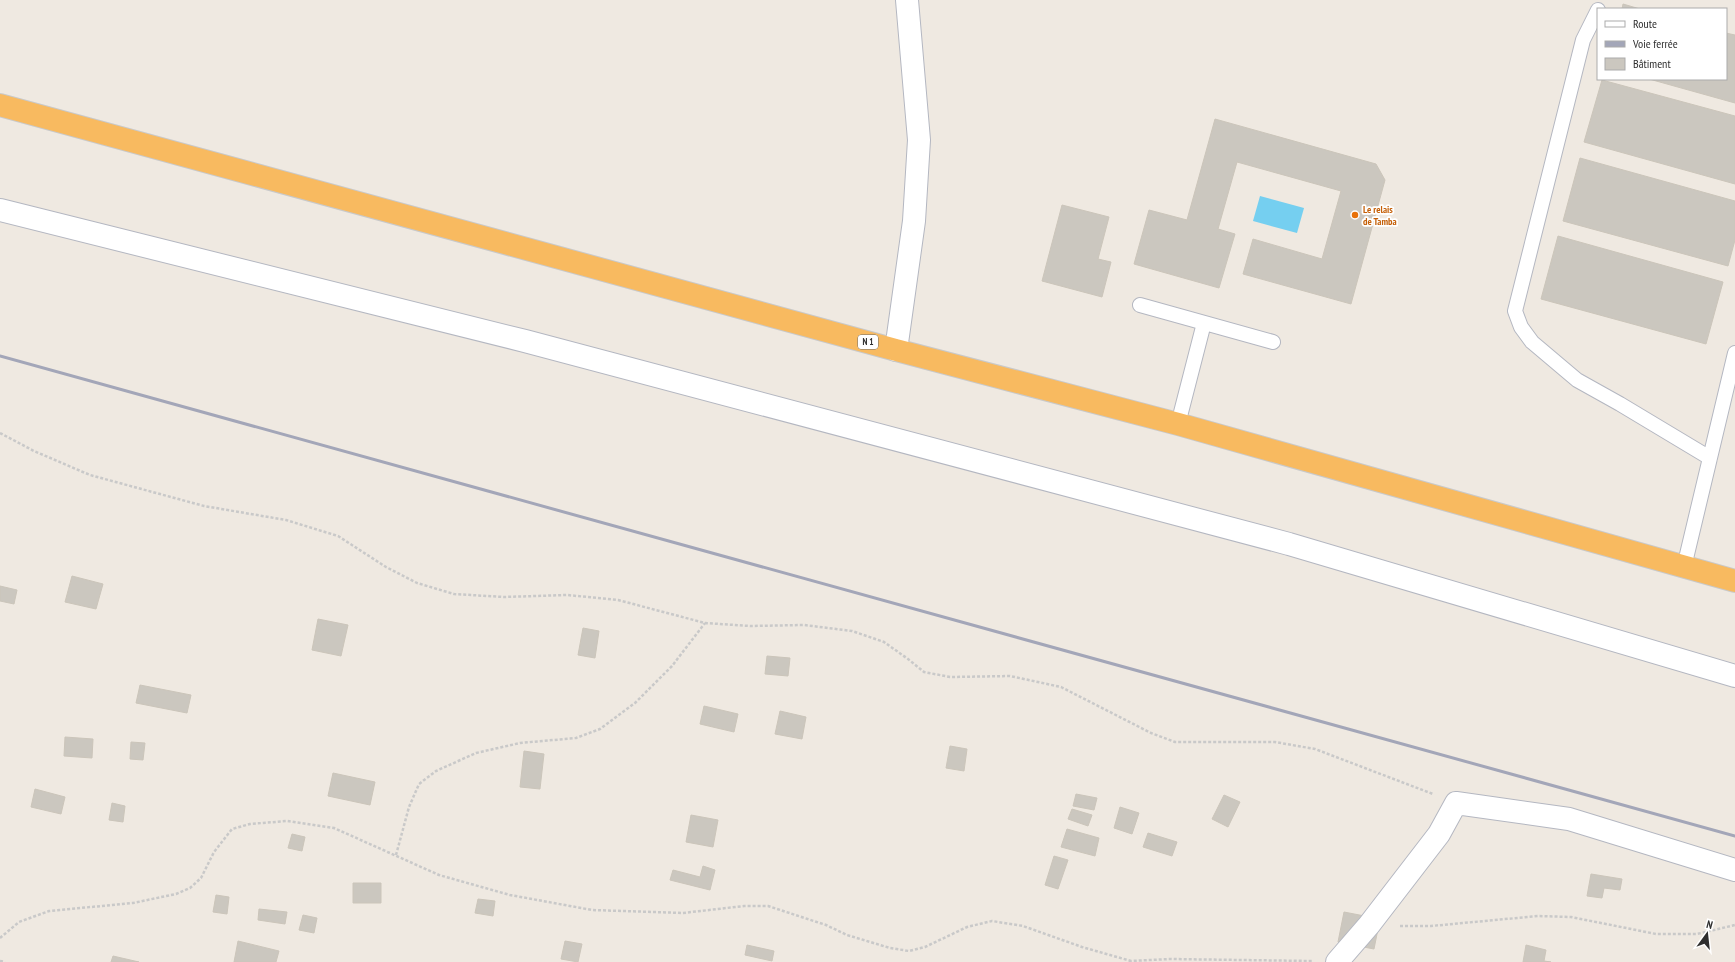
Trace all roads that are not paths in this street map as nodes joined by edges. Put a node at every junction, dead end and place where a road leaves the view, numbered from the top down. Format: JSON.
{"nodes":[{"id":1,"x":907,"y":0,"type":"edge"},
{"id":2,"x":1597,"y":11,"type":"edge"},
{"id":3,"x":0,"y":105,"type":"edge"},
{"id":4,"x":0,"y":210,"type":"edge"},
{"id":5,"x":1140,"y":305,"type":"dead end"},
{"id":6,"x":1204,"y":323,"type":"junction"},
{"id":7,"x":1273,"y":342,"type":"dead end"},
{"id":8,"x":896,"y":350,"type":"junction"},
{"id":9,"x":1735,"y":354,"type":"edge"},
{"id":10,"x":1178,"y":424,"type":"junction"},
{"id":11,"x":1710,"y":458,"type":"junction"},
{"id":12,"x":1684,"y":567,"type":"junction"},
{"id":13,"x":1735,"y":581,"type":"edge"},
{"id":14,"x":1735,"y":676,"type":"edge"},
{"id":15,"x":1735,"y":870,"type":"edge"},
{"id":16,"x":1327,"y":961,"type":"edge"}],
"edges":[{"from":1,"to":8,"type":"street"},
{"from":2,"to":11,"type":"lane"},
{"from":3,"to":8,"type":"highway","number":"N 1"},
{"from":4,"to":14,"type":"street"},
{"from":5,"to":6,"type":"lane"},
{"from":6,"to":7,"type":"lane"},
{"from":6,"to":10,"type":"lane"},
{"from":8,"to":10,"type":"highway","number":"N 1"},
{"from":9,"to":11,"type":"lane"},
{"from":10,"to":12,"type":"highway","number":"N 1"},
{"from":11,"to":12,"type":"lane"},
{"from":12,"to":13,"type":"highway","number":"N 1"},
{"from":15,"to":16,"type":"street"}]}
